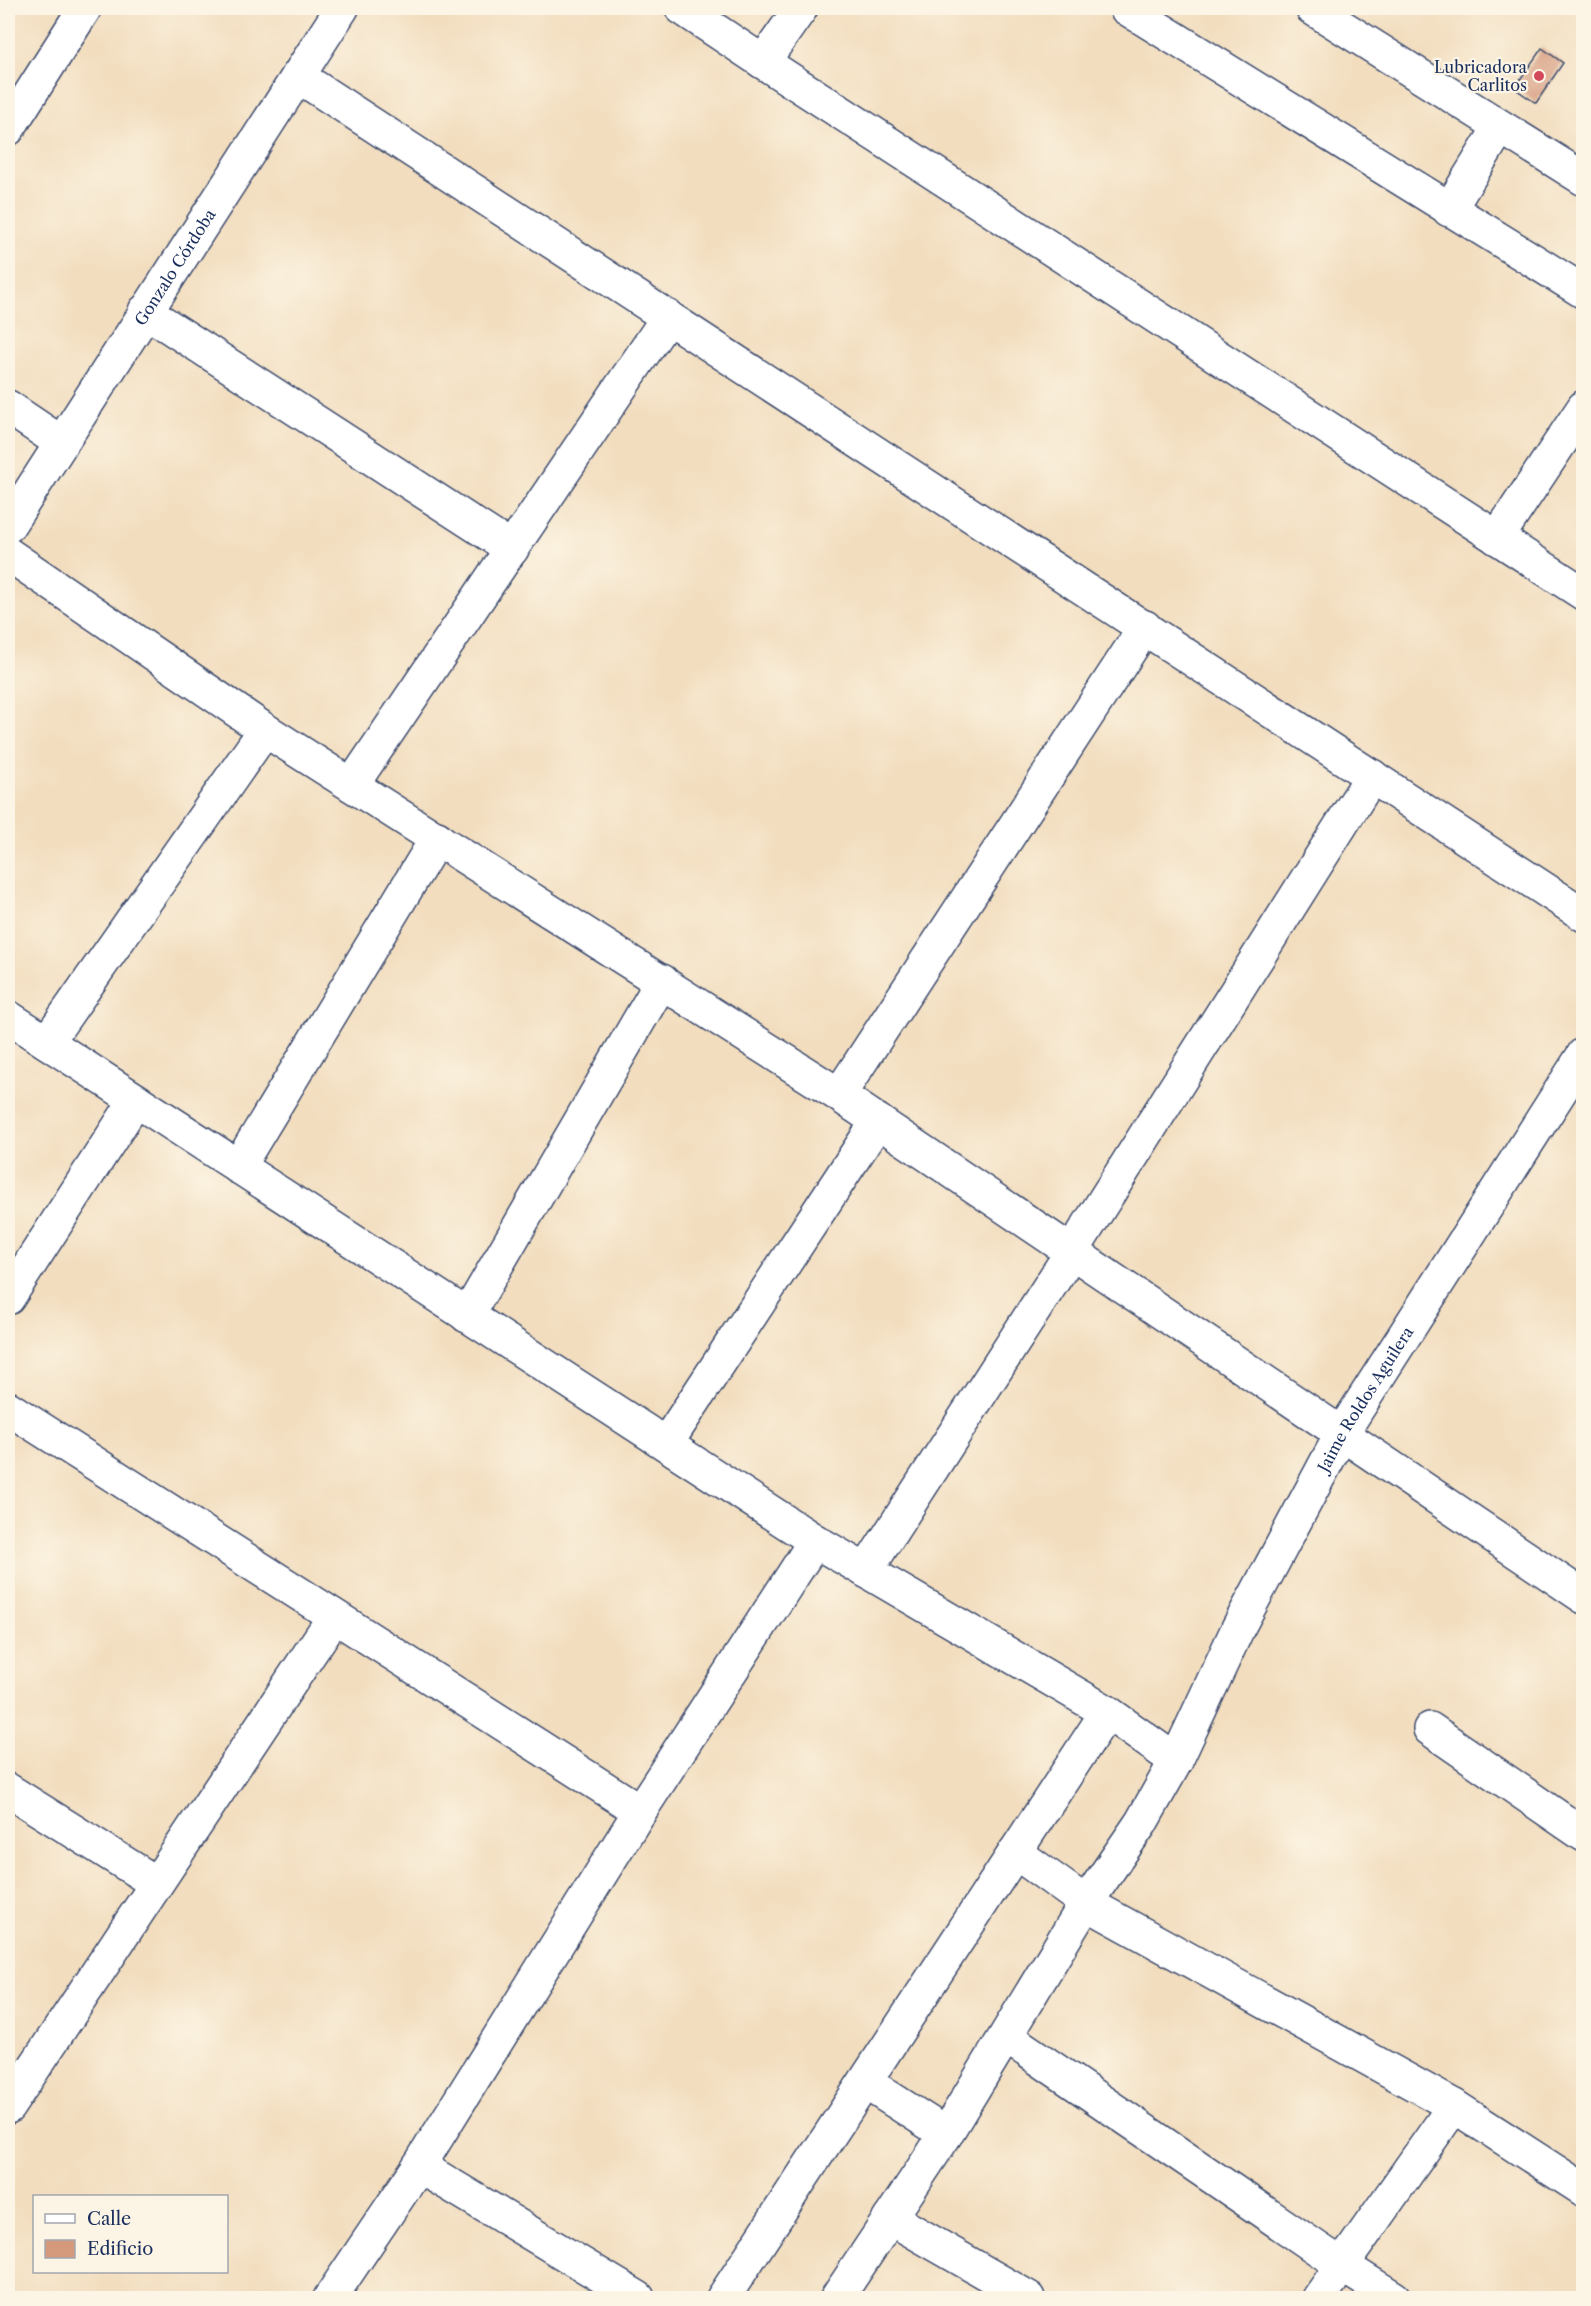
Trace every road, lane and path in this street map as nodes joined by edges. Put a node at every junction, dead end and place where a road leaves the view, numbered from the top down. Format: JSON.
{"nodes":[{"id":1,"x":85,"y":8,"type":"edge"},
{"id":2,"x":339,"y":8,"type":"edge"},
{"id":3,"x":682,"y":8,"type":"edge"},
{"id":4,"x":801,"y":8,"type":"edge"},
{"id":5,"x":1126,"y":8,"type":"edge"},
{"id":6,"x":1312,"y":8,"type":"edge"},
{"id":7,"x":763,"y":63,"type":"junction"},
{"id":8,"x":298,"y":76,"type":"junction"},
{"id":9,"x":1500,"y":127,"type":"junction"},
{"id":10,"x":8,"y":129,"type":"edge"},
{"id":11,"x":1584,"y":179,"type":"edge"},
{"id":12,"x":1449,"y":210,"type":"junction"},
{"id":13,"x":1584,"y":292,"type":"edge"},
{"id":14,"x":145,"y":311,"type":"junction"},
{"id":15,"x":668,"y":317,"type":"junction"},
{"id":16,"x":8,"y":407,"type":"edge"},
{"id":17,"x":1584,"y":407,"type":"edge"},
{"id":18,"x":60,"y":442,"type":"junction"},
{"id":19,"x":8,"y":526,"type":"edge"},
{"id":20,"x":1497,"y":538,"type":"junction"},
{"id":21,"x":512,"y":549,"type":"junction"},
{"id":22,"x":8,"y":554,"type":"edge"},
{"id":23,"x":1584,"y":594,"type":"edge"},
{"id":24,"x":1145,"y":627,"type":"junction"},
{"id":25,"x":265,"y":730,"type":"junction"},
{"id":26,"x":1372,"y":776,"type":"junction"},
{"id":27,"x":352,"y":785,"type":"junction"},
{"id":28,"x":437,"y":838,"type":"junction"},
{"id":29,"x":1584,"y":915,"type":"edge"},
{"id":30,"x":662,"y":981,"type":"junction"},
{"id":31,"x":8,"y":1017,"type":"edge"},
{"id":32,"x":47,"y":1042,"type":"junction"},
{"id":33,"x":1584,"y":1054,"type":"edge"},
{"id":34,"x":839,"y":1095,"type":"junction"},
{"id":35,"x":136,"y":1100,"type":"junction"},
{"id":36,"x":878,"y":1121,"type":"junction"},
{"id":37,"x":238,"y":1167,"type":"junction"},
{"id":38,"x":1071,"y":1253,"type":"junction"},
{"id":39,"x":8,"y":1298,"type":"edge"},
{"id":40,"x":467,"y":1316,"type":"junction"},
{"id":41,"x":8,"y":1408,"type":"edge"},
{"id":42,"x":1342,"y":1433,"type":"junction"},
{"id":43,"x":666,"y":1444,"type":"junction"},
{"id":44,"x":815,"y":1541,"type":"junction"},
{"id":45,"x":866,"y":1571,"type":"junction"},
{"id":46,"x":1584,"y":1597,"type":"edge"},
{"id":47,"x":334,"y":1617,"type":"junction"},
{"id":48,"x":1107,"y":1712,"type":"junction"},
{"id":49,"x":1430,"y":1729,"type":"dead end"},
{"id":50,"x":1176,"y":1761,"type":"junction"},
{"id":51,"x":8,"y":1790,"type":"edge"},
{"id":52,"x":640,"y":1811,"type":"junction"},
{"id":53,"x":1584,"y":1835,"type":"edge"},
{"id":54,"x":1015,"y":1852,"type":"junction"},
{"id":55,"x":156,"y":1884,"type":"junction"},
{"id":56,"x":1086,"y":1903,"type":"junction"},
{"id":57,"x":1007,"y":2037,"type":"junction"},
{"id":58,"x":865,"y":2082,"type":"junction"},
{"id":59,"x":1454,"y":2106,"type":"junction"},
{"id":60,"x":8,"y":2107,"type":"edge"},
{"id":61,"x":946,"y":2134,"type":"junction"},
{"id":62,"x":419,"y":2166,"type":"junction"},
{"id":63,"x":1584,"y":2190,"type":"edge"},
{"id":64,"x":890,"y":2218,"type":"junction"},
{"id":65,"x":1342,"y":2266,"type":"junction"},
{"id":66,"x":330,"y":2298,"type":"edge"},
{"id":67,"x":638,"y":2298,"type":"edge"},
{"id":68,"x":723,"y":2298,"type":"edge"},
{"id":69,"x":837,"y":2298,"type":"edge"},
{"id":70,"x":1029,"y":2298,"type":"edge"},
{"id":71,"x":1319,"y":2298,"type":"edge"},
{"id":72,"x":1394,"y":2298,"type":"edge"}],
"edges":[{"from":1,"to":10,"type":"street"},
{"from":2,"to":8,"type":"street","name":"Gonzalo Córdoba"},
{"from":3,"to":7,"type":"street"},
{"from":4,"to":7,"type":"street"},
{"from":5,"to":12,"type":"street"},
{"from":6,"to":9,"type":"street"},
{"from":7,"to":20,"type":"street"},
{"from":8,"to":14,"type":"street","name":"Gonzalo Córdoba"},
{"from":8,"to":15,"type":"street"},
{"from":9,"to":11,"type":"street"},
{"from":9,"to":12,"type":"street"},
{"from":12,"to":13,"type":"street"},
{"from":14,"to":18,"type":"street","name":"Gonzalo Córdoba"},
{"from":14,"to":21,"type":"street"},
{"from":15,"to":21,"type":"street"},
{"from":15,"to":24,"type":"street"},
{"from":16,"to":18,"type":"street"},
{"from":17,"to":20,"type":"street"},
{"from":18,"to":19,"type":"street","name":"Gonzalo Córdoba"},
{"from":20,"to":23,"type":"street"},
{"from":21,"to":27,"type":"street"},
{"from":22,"to":25,"type":"street"},
{"from":24,"to":26,"type":"street"},
{"from":24,"to":34,"type":"street"},
{"from":25,"to":27,"type":"street"},
{"from":25,"to":32,"type":"street"},
{"from":26,"to":29,"type":"street"},
{"from":26,"to":38,"type":"street"},
{"from":27,"to":28,"type":"street"},
{"from":28,"to":30,"type":"street"},
{"from":28,"to":37,"type":"street"},
{"from":30,"to":34,"type":"street"},
{"from":30,"to":40,"type":"street"},
{"from":31,"to":32,"type":"street"},
{"from":32,"to":35,"type":"street"},
{"from":33,"to":42,"type":"street","name":"Jaime Roldos Aguilera"},
{"from":34,"to":36,"type":"street"},
{"from":35,"to":37,"type":"street"},
{"from":35,"to":39,"type":"street"},
{"from":36,"to":38,"type":"street"},
{"from":36,"to":43,"type":"street"},
{"from":37,"to":40,"type":"street"},
{"from":38,"to":42,"type":"street"},
{"from":38,"to":45,"type":"street"},
{"from":40,"to":43,"type":"street"},
{"from":41,"to":47,"type":"street"},
{"from":42,"to":46,"type":"street"},
{"from":42,"to":50,"type":"street","name":"Jaime Roldos Aguilera"},
{"from":43,"to":44,"type":"street"},
{"from":44,"to":45,"type":"street"},
{"from":44,"to":52,"type":"street"},
{"from":45,"to":48,"type":"street"},
{"from":47,"to":52,"type":"street"},
{"from":47,"to":55,"type":"street"},
{"from":48,"to":50,"type":"street"},
{"from":48,"to":54,"type":"street"},
{"from":49,"to":53,"type":"street"},
{"from":50,"to":56,"type":"street","name":"Jaime Roldos Aguilera"},
{"from":51,"to":55,"type":"street"},
{"from":52,"to":62,"type":"street"},
{"from":54,"to":56,"type":"street"},
{"from":54,"to":58,"type":"street"},
{"from":55,"to":60,"type":"street"},
{"from":56,"to":57,"type":"street","name":"Jaime Roldos Aguilera"},
{"from":56,"to":59,"type":"street"},
{"from":57,"to":61,"type":"street","name":"Jaime Roldos Aguilera"},
{"from":57,"to":65,"type":"street"},
{"from":58,"to":61,"type":"street"},
{"from":58,"to":68,"type":"street"},
{"from":59,"to":63,"type":"street"},
{"from":59,"to":65,"type":"street"},
{"from":61,"to":64,"type":"street","name":"Jaime Roldos Aguilera"},
{"from":62,"to":66,"type":"street"},
{"from":62,"to":67,"type":"street"},
{"from":64,"to":69,"type":"street","name":"Jaime Roldos Aguilera"},
{"from":64,"to":70,"type":"street"},
{"from":65,"to":71,"type":"street"},
{"from":65,"to":72,"type":"street"}]}
